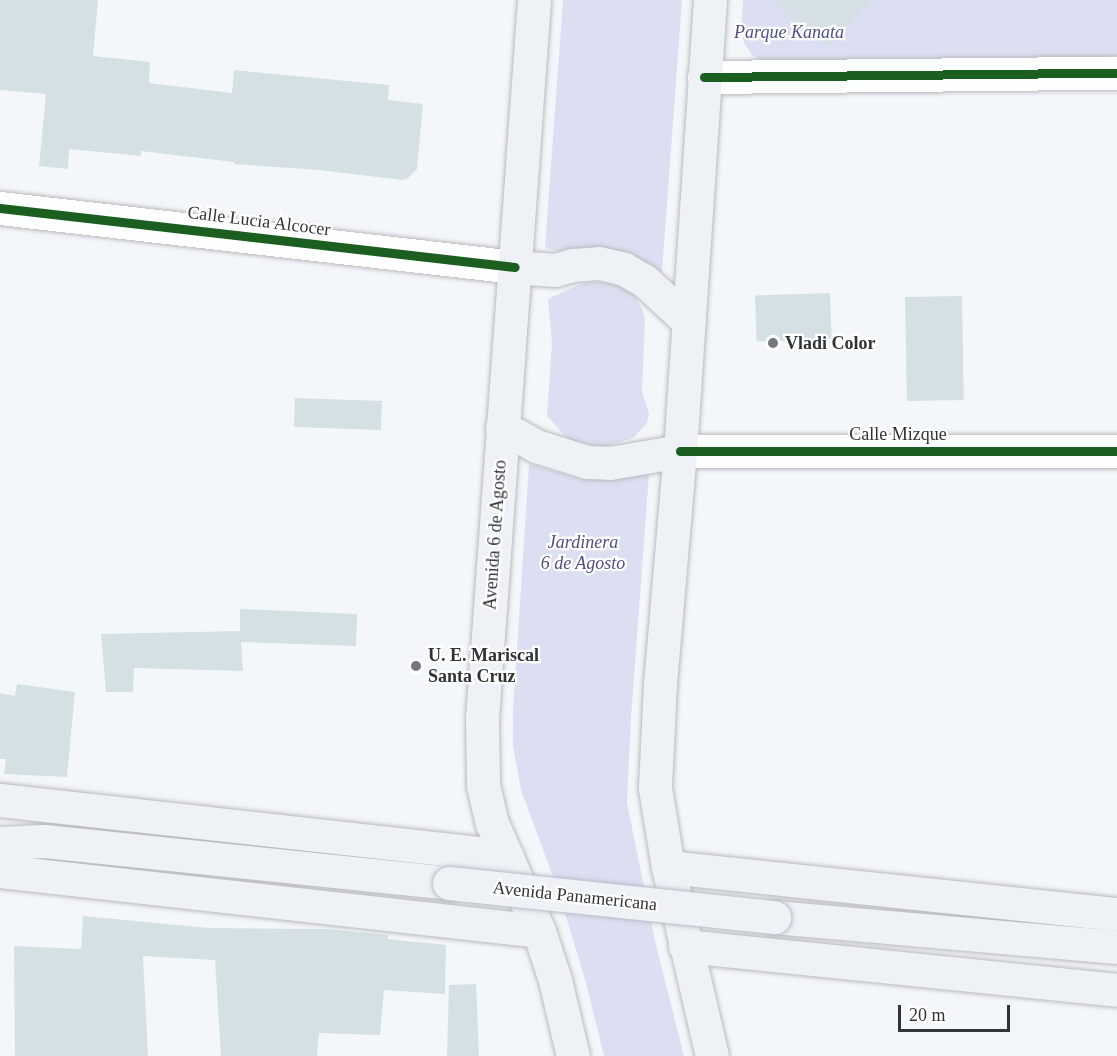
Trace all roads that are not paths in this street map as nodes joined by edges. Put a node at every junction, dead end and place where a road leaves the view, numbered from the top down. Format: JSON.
{"nodes":[{"id":1,"x":534,"y":0,"type":"edge"},
{"id":2,"x":710,"y":0,"type":"edge"},
{"id":3,"x":1117,"y":74,"type":"edge"},
{"id":4,"x":704,"y":77,"type":"junction"},
{"id":5,"x":0,"y":208,"type":"edge"},
{"id":6,"x":515,"y":267,"type":"junction"},
{"id":7,"x":689,"y":322,"type":"junction"},
{"id":8,"x":502,"y":427,"type":"junction"},
{"id":9,"x":680,"y":451,"type":"junction"},
{"id":10,"x":1117,"y":451,"type":"edge"},
{"id":11,"x":0,"y":800,"type":"edge"},
{"id":12,"x":0,"y":828,"type":"edge"},
{"id":13,"x":44,"y":841,"type":"junction"},
{"id":14,"x":0,"y":843,"type":"edge"},
{"id":15,"x":507,"y":856,"type":"junction"},
{"id":16,"x":668,"y":867,"type":"junction"},
{"id":17,"x":0,"y":871,"type":"edge"},
{"id":18,"x":1117,"y":914,"type":"edge"},
{"id":19,"x":539,"y":931,"type":"junction"},
{"id":20,"x":686,"y":946,"type":"junction"},
{"id":21,"x":1113,"y":950,"type":"edge"},
{"id":22,"x":1117,"y":990,"type":"edge"},
{"id":23,"x":573,"y":1056,"type":"edge"},
{"id":24,"x":712,"y":1056,"type":"edge"}],
"edges":[{"from":1,"to":6,"type":"main road","name":"Avenida 6 de Agosto"},
{"from":2,"to":4,"type":"main road"},
{"from":3,"to":4,"type":"street"},
{"from":4,"to":7,"type":"main road"},
{"from":5,"to":6,"type":"street","name":"Calle Lucia Alcocer"},
{"from":6,"to":7,"type":"main road"},
{"from":6,"to":8,"type":"main road","name":"Avenida 6 de Agosto"},
{"from":7,"to":9,"type":"main road"},
{"from":8,"to":9,"type":"main road"},
{"from":8,"to":15,"type":"main road","name":"Avenida 6 de Agosto"},
{"from":9,"to":10,"type":"street","name":"Calle Mizque"},
{"from":9,"to":16,"type":"main road"},
{"from":11,"to":15,"type":"main road"},
{"from":12,"to":13,"type":"main road","name":"Avenida Panamericana"},
{"from":13,"to":14,"type":"main road","name":"Avenida Panamericana"},
{"from":13,"to":21,"type":"main road","name":"Avenida Panamericana","bridge":true},
{"from":15,"to":19,"type":"main road","name":"Avenida 6 de Agosto"},
{"from":16,"to":18,"type":"main road"},
{"from":16,"to":20,"type":"main road"},
{"from":17,"to":19,"type":"main road"},
{"from":19,"to":23,"type":"main road","name":"Avenida 6 de Agosto"},
{"from":20,"to":22,"type":"main road"},
{"from":20,"to":24,"type":"main road"}]}
